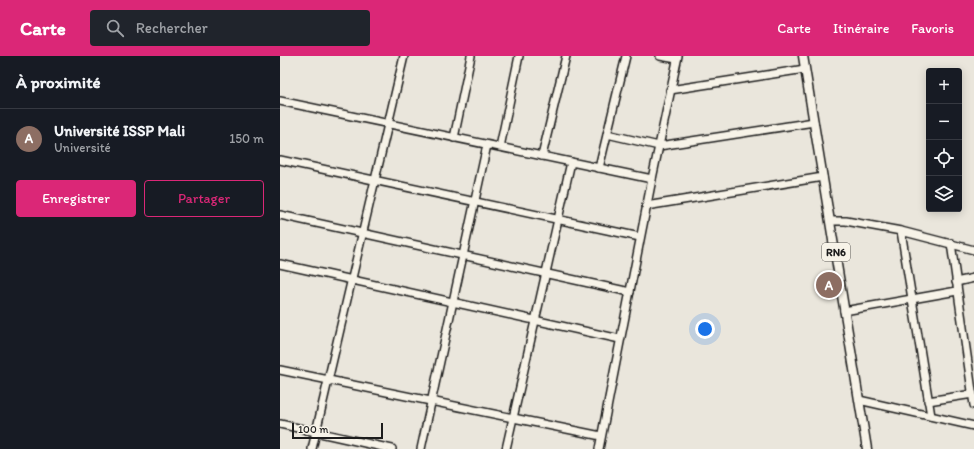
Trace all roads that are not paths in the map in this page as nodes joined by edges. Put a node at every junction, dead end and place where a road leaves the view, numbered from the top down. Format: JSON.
{"nodes":[{"id":1,"x":404,"y":56,"type":"edge"},
{"id":2,"x":471,"y":56,"type":"edge"},
{"id":3,"x":519,"y":56,"type":"edge"},
{"id":4,"x":566,"y":56,"type":"edge"},
{"id":5,"x":626,"y":56,"type":"edge"},
{"id":6,"x":660,"y":56,"type":"edge"},
{"id":7,"x":803,"y":56,"type":"edge"},
{"id":8,"x":677,"y":58,"type":"edge"},
{"id":9,"x":805,"y":69,"type":"junction"},
{"id":10,"x":670,"y":90,"type":"junction"},
{"id":11,"x":280,"y":101,"type":"edge"},
{"id":12,"x":814,"y":122,"type":"junction"},
{"id":13,"x":388,"y":124,"type":"junction"},
{"id":14,"x":607,"y":134,"type":"junction"},
{"id":15,"x":454,"y":138,"type":"junction"},
{"id":16,"x":487,"y":145,"type":"junction"},
{"id":17,"x":659,"y":146,"type":"junction"},
{"id":18,"x":500,"y":147,"type":"junction"},
{"id":19,"x":542,"y":156,"type":"junction"},
{"id":20,"x":280,"y":160,"type":"edge"},
{"id":21,"x":571,"y":162,"type":"junction"},
{"id":22,"x":600,"y":168,"type":"junction"},
{"id":23,"x":823,"y":177,"type":"junction"},
{"id":24,"x":652,"y":179,"type":"junction"},
{"id":25,"x":375,"y":180,"type":"junction"},
{"id":26,"x":475,"y":202,"type":"junction"},
{"id":27,"x":646,"y":206,"type":"junction"},
{"id":28,"x":280,"y":215,"type":"edge"},
{"id":29,"x":558,"y":220,"type":"junction"},
{"id":30,"x":831,"y":221,"type":"junction"},
{"id":31,"x":901,"y":231,"type":"junction"},
{"id":32,"x":363,"y":233,"type":"junction"},
{"id":33,"x":640,"y":237,"type":"junction"},
{"id":34,"x":951,"y":243,"type":"junction"},
{"id":35,"x":974,"y":250,"type":"edge"},
{"id":36,"x":463,"y":255,"type":"junction"},
{"id":37,"x":280,"y":264,"type":"edge"},
{"id":38,"x":546,"y":273,"type":"junction"},
{"id":39,"x":974,"y":278,"type":"edge"},
{"id":40,"x":352,"y":280,"type":"junction"},
{"id":41,"x":956,"y":282,"type":"junction"},
{"id":42,"x":957,"y":291,"type":"junction"},
{"id":43,"x":630,"y":292,"type":"junction"},
{"id":44,"x":911,"y":298,"type":"junction"},
{"id":45,"x":453,"y":302,"type":"junction"},
{"id":46,"x":844,"y":310,"type":"junction"},
{"id":47,"x":535,"y":320,"type":"junction"},
{"id":48,"x":620,"y":338,"type":"junction"},
{"id":49,"x":280,"y":370,"type":"edge"},
{"id":50,"x":328,"y":380,"type":"junction"},
{"id":51,"x":972,"y":384,"type":"edge"},
{"id":52,"x":972,"y":394,"type":"junction"},
{"id":53,"x":859,"y":400,"type":"junction"},
{"id":54,"x":432,"y":401,"type":"junction"},
{"id":55,"x":928,"y":401,"type":"junction"},
{"id":56,"x":974,"y":405,"type":"edge"},
{"id":57,"x":931,"y":416,"type":"junction"},
{"id":58,"x":513,"y":418,"type":"junction"},
{"id":59,"x":280,"y":424,"type":"edge"},
{"id":60,"x":974,"y":426,"type":"edge"},
{"id":61,"x":316,"y":432,"type":"junction"},
{"id":62,"x":601,"y":436,"type":"junction"},
{"id":63,"x":312,"y":449,"type":"edge"},
{"id":64,"x":392,"y":449,"type":"edge"},
{"id":65,"x":421,"y":449,"type":"edge"},
{"id":66,"x":506,"y":449,"type":"edge"},
{"id":67,"x":599,"y":449,"type":"edge"},
{"id":68,"x":867,"y":449,"type":"edge"}],
"edges":[{"from":1,"to":13,"type":"street"},
{"from":2,"to":15,"type":"street"},
{"from":3,"to":18,"type":"street"},
{"from":4,"to":19,"type":"street"},
{"from":5,"to":14,"type":"street"},
{"from":6,"to":8,"type":"street"},
{"from":7,"to":9,"type":"main road","number":"RN6"},
{"from":8,"to":10,"type":"street"},
{"from":9,"to":10,"type":"street"},
{"from":9,"to":12,"type":"main road","number":"RN6"},
{"from":10,"to":17,"type":"street"},
{"from":11,"to":13,"type":"street"},
{"from":12,"to":17,"type":"street"},
{"from":12,"to":23,"type":"main road","number":"RN6"},
{"from":13,"to":15,"type":"street"},
{"from":13,"to":25,"type":"street"},
{"from":14,"to":17,"type":"street"},
{"from":14,"to":22,"type":"street"},
{"from":15,"to":16,"type":"street"},
{"from":16,"to":18,"type":"street"},
{"from":16,"to":26,"type":"street"},
{"from":17,"to":24,"type":"street"},
{"from":18,"to":19,"type":"street"},
{"from":19,"to":21,"type":"street"},
{"from":20,"to":25,"type":"street"},
{"from":21,"to":22,"type":"street"},
{"from":21,"to":29,"type":"street"},
{"from":22,"to":24,"type":"street"},
{"from":23,"to":27,"type":"street"},
{"from":23,"to":30,"type":"main road","number":"RN6"},
{"from":24,"to":27,"type":"street"},
{"from":25,"to":26,"type":"street"},
{"from":25,"to":32,"type":"street"},
{"from":26,"to":29,"type":"street"},
{"from":26,"to":36,"type":"street"},
{"from":27,"to":33,"type":"street"},
{"from":28,"to":32,"type":"street"},
{"from":29,"to":33,"type":"street"},
{"from":29,"to":38,"type":"street"},
{"from":30,"to":31,"type":"street"},
{"from":30,"to":46,"type":"main road","number":"RN6"},
{"from":31,"to":34,"type":"street"},
{"from":31,"to":44,"type":"street"},
{"from":32,"to":36,"type":"street"},
{"from":32,"to":40,"type":"street"},
{"from":33,"to":43,"type":"street"},
{"from":34,"to":35,"type":"street"},
{"from":34,"to":41,"type":"street"},
{"from":36,"to":38,"type":"street"},
{"from":36,"to":45,"type":"street"},
{"from":37,"to":40,"type":"street"},
{"from":38,"to":43,"type":"street"},
{"from":38,"to":47,"type":"street"},
{"from":39,"to":41,"type":"street"},
{"from":40,"to":45,"type":"street"},
{"from":40,"to":50,"type":"street"},
{"from":41,"to":42,"type":"street"},
{"from":42,"to":44,"type":"street"},
{"from":42,"to":51,"type":"street"},
{"from":43,"to":48,"type":"street"},
{"from":44,"to":46,"type":"street"},
{"from":44,"to":55,"type":"street"},
{"from":45,"to":47,"type":"street"},
{"from":45,"to":54,"type":"street"},
{"from":46,"to":53,"type":"main road","number":"RN6"},
{"from":47,"to":48,"type":"street"},
{"from":47,"to":58,"type":"street"},
{"from":48,"to":62,"type":"street"},
{"from":49,"to":50,"type":"street"},
{"from":50,"to":54,"type":"street"},
{"from":50,"to":61,"type":"street"},
{"from":51,"to":52,"type":"street"},
{"from":52,"to":55,"type":"street"},
{"from":52,"to":56,"type":"street"},
{"from":53,"to":57,"type":"street"},
{"from":53,"to":68,"type":"main road","number":"RN6"},
{"from":54,"to":58,"type":"street"},
{"from":54,"to":65,"type":"street"},
{"from":55,"to":57,"type":"street"},
{"from":57,"to":60,"type":"street"},
{"from":58,"to":62,"type":"street"},
{"from":58,"to":66,"type":"street"},
{"from":59,"to":61,"type":"street"},
{"from":61,"to":63,"type":"street"},
{"from":61,"to":64,"type":"street"},
{"from":62,"to":67,"type":"street"}]}
